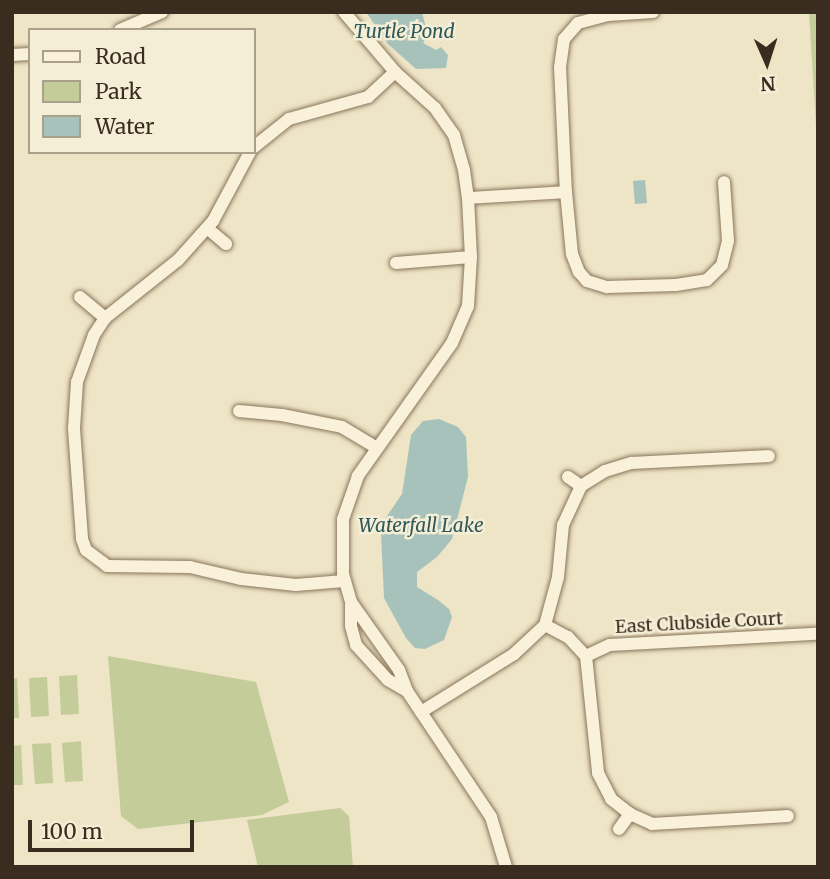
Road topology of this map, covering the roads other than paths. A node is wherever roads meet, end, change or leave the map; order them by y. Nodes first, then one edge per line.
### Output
1 (162, 12) edge
2 (344, 12) edge
3 (653, 12) edge
4 (125, 28) edge
5 (395, 72) junction
6 (256, 140) edge
7 (249, 154) edge
8 (724, 182) dead end
9 (566, 192) junction
10 (468, 198) junction
11 (207, 228) junction
12 (226, 244) dead end
13 (471, 257) junction
14 (396, 263) dead end
15 (80, 297) dead end
16 (104, 318) junction
17 (239, 411) dead end
18 (377, 448) junction
19 (769, 456) dead end
20 (568, 477) dead end
21 (580, 486) junction
22 (344, 581) junction
23 (351, 602) junction
24 (545, 625) junction
25 (816, 634) dead end
26 (586, 656) junction
27 (407, 691) junction
28 (421, 712) junction
29 (630, 814) junction
30 (788, 816) dead end
31 (619, 829) dead end
32 (506, 867) edge

1 - 4 street
2 - 5 street
3 - 9 street
5 - 6 street
5 - 10 street
7 - 11 street
8 - 9 street
9 - 10 street
10 - 13 street
11 - 12 street
11 - 16 street
13 - 14 street
13 - 18 street
15 - 16 street
16 - 22 street
17 - 18 street
18 - 22 street
19 - 21 street
20 - 21 street
21 - 24 street
22 - 23 street
23 - 27 street
23 - 27 street
24 - 26 street
24 - 28 street
25 - 26 street, East Clubside Court
26 - 29 street
27 - 28 street
28 - 32 street
29 - 30 street
29 - 31 street

